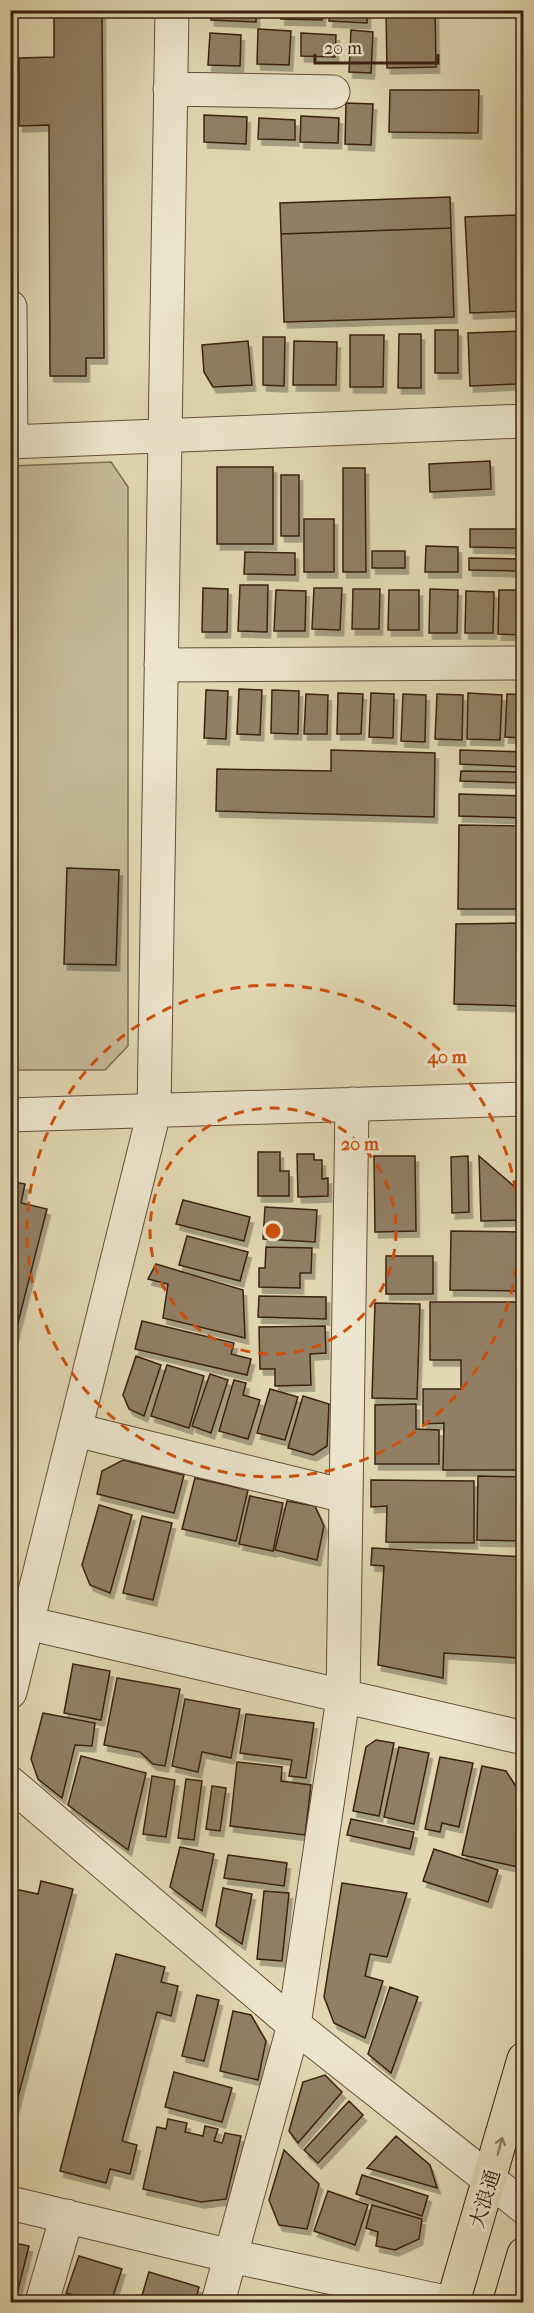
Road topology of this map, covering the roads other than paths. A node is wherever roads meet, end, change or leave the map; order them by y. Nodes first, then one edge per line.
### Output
1 (172, 10) edge
2 (170, 89) junction
3 (333, 92) dead end
4 (10, 307) edge
5 (524, 421) edge
6 (165, 438) junction
7 (11, 442) edge
8 (524, 663) edge
9 (161, 665) junction
10 (524, 1099) edge
11 (352, 1104) junction
12 (154, 1112) junction
13 (10, 1115) edge
14 (76, 1430) junction
15 (345, 1496) junction
16 (19, 1622) edge
17 (10, 1692) edge
18 (343, 1698) junction
19 (524, 1738) edge
20 (10, 1783) edge
21 (294, 2025) junction
22 (524, 2059) edge
23 (491, 2180) junction
24 (10, 2203) edge
25 (524, 2207) edge
26 (67, 2216) junction
27 (524, 2254) edge
28 (231, 2256) junction
29 (42, 2302) edge
30 (218, 2302) edge
31 (445, 2302) edge
32 (453, 2302) edge
33 (510, 2302) edge

1 - 2 street
2 - 3 street
2 - 6 street
4 - 7 street
5 - 6 street
6 - 7 street
6 - 9 street
8 - 9 street
9 - 12 street
10 - 11 street
11 - 12 street
11 - 15 street
12 - 13 street
12 - 14 street
14 - 15 street
14 - 16 street
15 - 18 street
16 - 17 street
16 - 18 street
18 - 19 street
18 - 21 street
20 - 21 street
21 - 23 street
21 - 28 street
23 -> 22 main road, 大浪通
23 - 25 street
23 - 32 main road, 大浪通
24 - 26 street
26 - 28 street
26 - 29 street
27 - 33 main road
28 - 30 street
28 - 31 street

